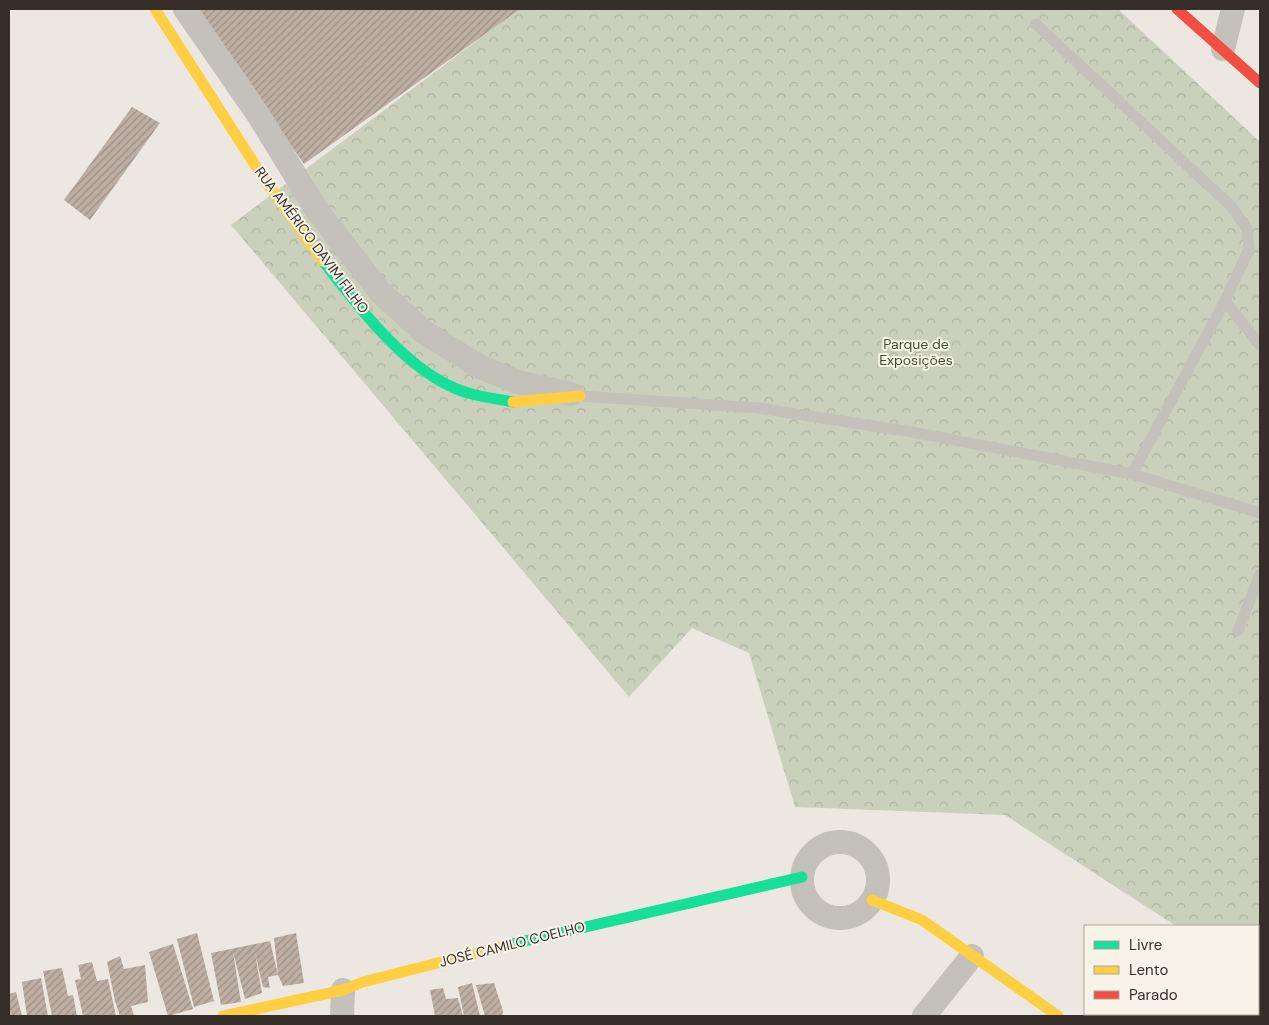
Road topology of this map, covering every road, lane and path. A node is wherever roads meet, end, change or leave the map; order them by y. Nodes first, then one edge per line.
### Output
1 (155, 9) edge
2 (185, 9) edge
3 (1177, 9) edge
4 (1233, 9) edge
5 (1036, 24) dead end
6 (208, 41) junction
7 (1223, 49) junction
8 (188, 57) junction
9 (1260, 83) edge
10 (258, 116) junction
11 (236, 133) junction
12 (1225, 301) junction
13 (1260, 345) edge
14 (580, 396) junction
15 (1132, 474) junction
16 (1260, 513) edge
17 (1260, 574) edge
18 (1238, 631) dead end
19 (802, 877) junction
20 (872, 900) junction
21 (972, 956) junction
22 (343, 990) junction
23 (223, 1016) edge
24 (342, 1016) edge
25 (924, 1016) edge
26 (1058, 1016) edge

1 - 8 street, RUA AMÉRICO DAVIM FILHO
2 - 6 street, RUA AMÉRICO DAVIM FILHO
3 - 7 street
4 - 7 street
5 - 12 lane
6 - 8 street
6 - 10 street, RUA AMÉRICO DAVIM FILHO
7 - 9 street
8 - 11 street, RUA AMÉRICO DAVIM FILHO
10 - 11 street
10 - 14 street, RUA AMÉRICO DAVIM FILHO
11 - 14 street, RUA AMÉRICO DAVIM FILHO
12 - 13 lane
12 - 15 lane
14 - 15 lane
15 - 16 lane
17 - 18 lane
19 - 20 street
19 - 20 street
19 - 22 street, JOSÉ CAMILO COELHO
20 - 21 street
21 - 25 street
21 - 26 street
22 - 23 street, JOSÉ CAMILO COELHO
22 - 24 street

